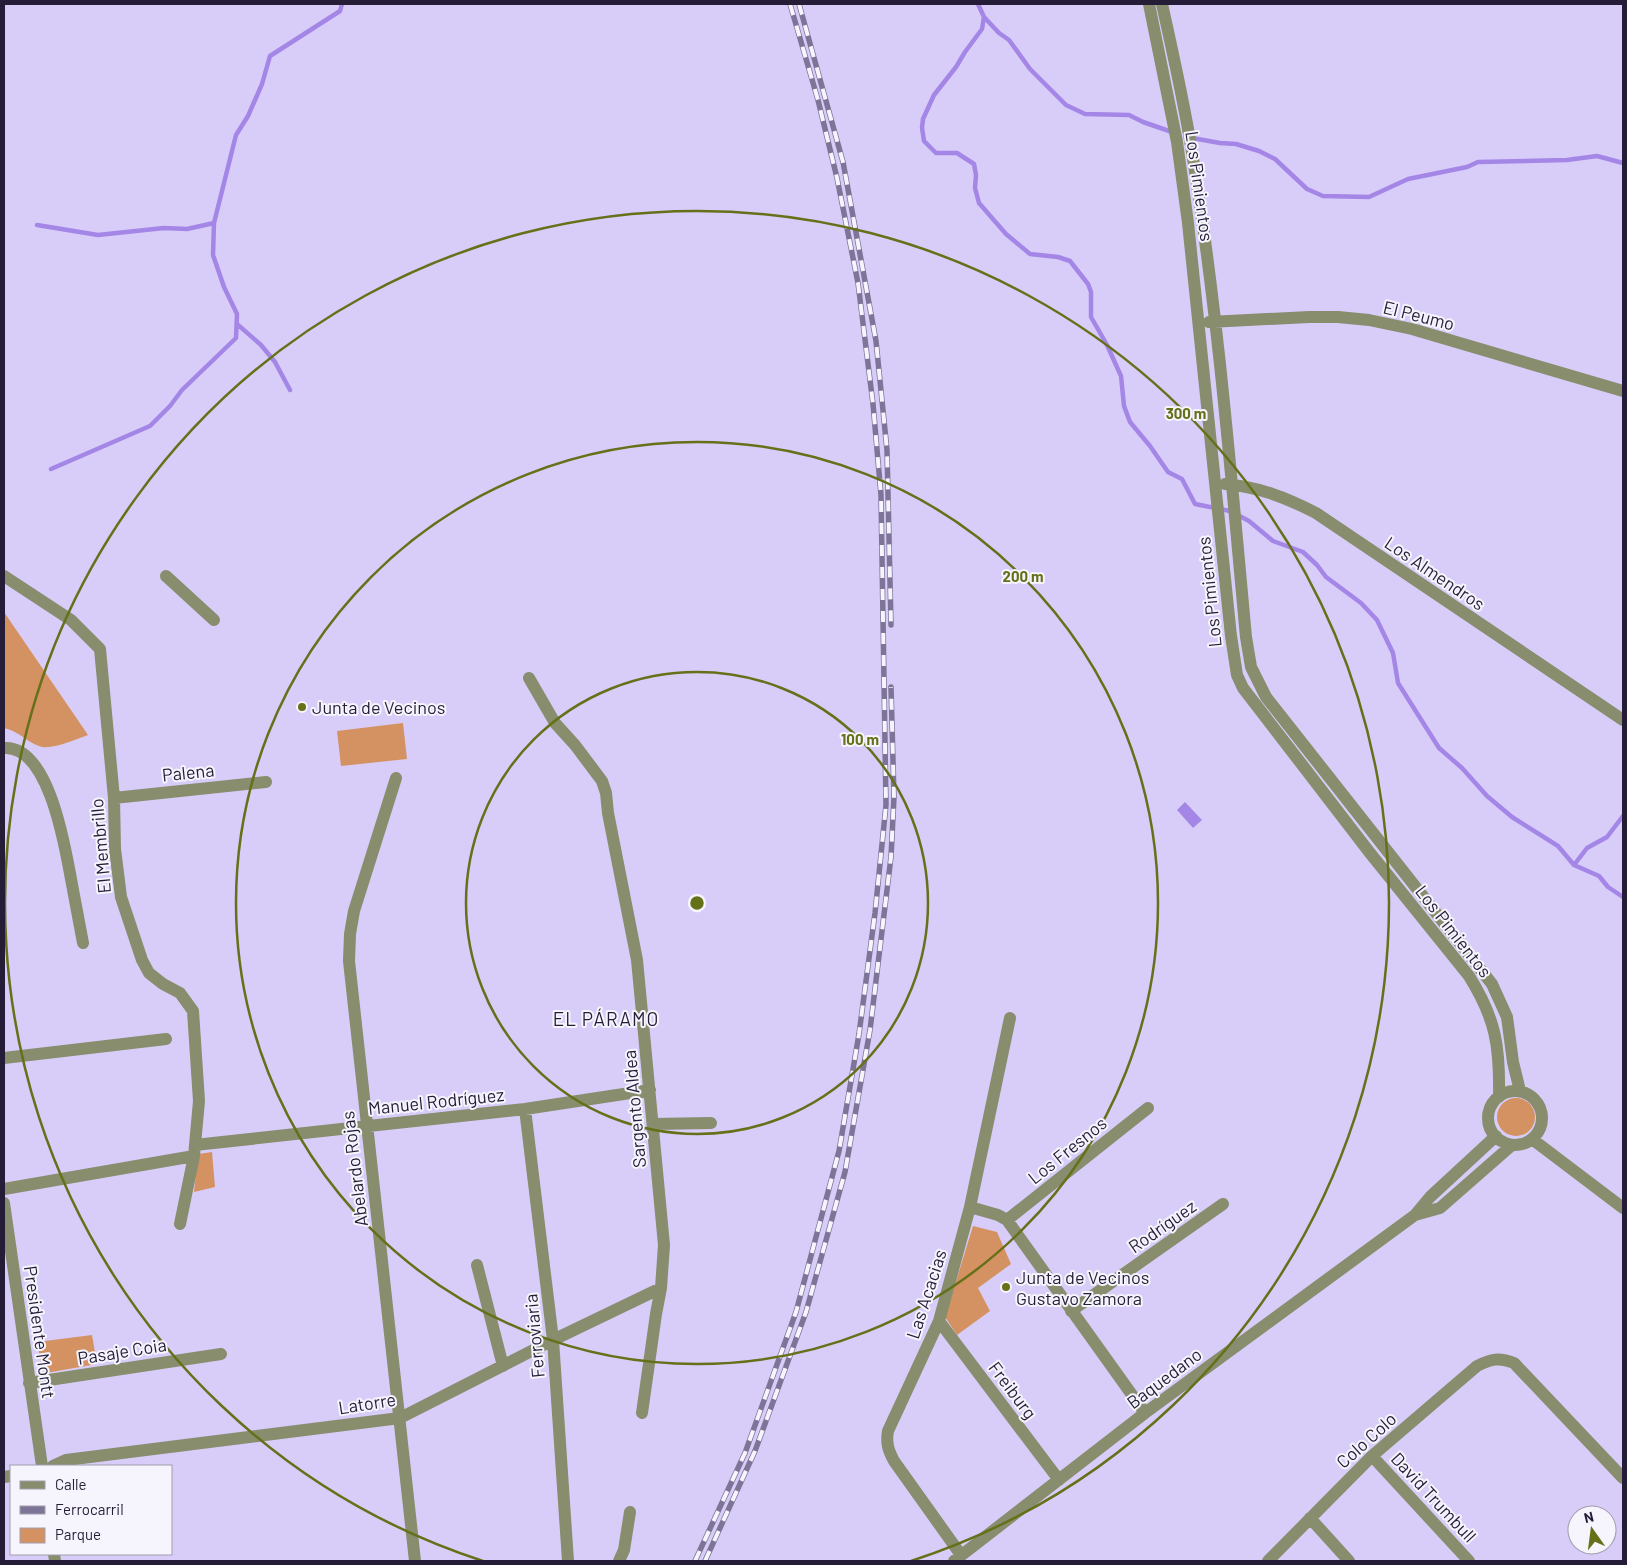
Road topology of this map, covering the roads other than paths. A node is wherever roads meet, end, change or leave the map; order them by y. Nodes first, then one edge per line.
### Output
1 (1149, 4) edge
2 (1162, 4) edge
3 (1216, 322) junction
4 (1199, 323) junction
5 (1623, 391) edge
6 (1216, 483) junction
7 (1232, 484) junction
8 (4, 576) edge
9 (166, 576) dead end
10 (214, 620) dead end
11 (529, 678) dead end
12 (1623, 720) edge
13 (4, 748) edge
14 (396, 778) dead end
15 (266, 782) dead end
16 (114, 798) junction
17 (83, 943) dead end
18 (1010, 1018) dead end
19 (166, 1039) dead end
20 (4, 1058) edge
21 (650, 1090) junction
22 (1520, 1091) junction
23 (1499, 1097) junction
24 (1148, 1108) dead end
25 (525, 1109) junction
26 (711, 1123) dead end
27 (653, 1124) junction
28 (367, 1126) junction
29 (1496, 1136) junction
30 (1532, 1139) junction
31 (1512, 1144) junction
32 (194, 1151) junction
33 (4, 1189) edge
34 (4, 1203) edge
35 (1223, 1204) dead end
36 (970, 1207) junction
37 (1623, 1208) edge
38 (1415, 1215) junction
39 (1007, 1220) junction
40 (180, 1224) dead end
41 (477, 1265) dead end
42 (661, 1288) junction
43 (1071, 1311) junction
44 (939, 1322) junction
45 (553, 1340) junction
46 (221, 1354) dead end
47 (503, 1366) junction
48 (29, 1383) junction
49 (642, 1413) dead end
50 (1145, 1413) junction
51 (400, 1418) junction
52 (1372, 1456) junction
53 (42, 1465) edge
54 (55, 1465) edge
55 (1623, 1478) edge
56 (1059, 1480) junction
57 (630, 1512) dead end
58 (1310, 1518) junction
59 (958, 1558) edge
60 (415, 1561) edge
61 (568, 1561) edge
62 (620, 1561) edge
63 (1268, 1561) edge
64 (1350, 1561) edge
65 (1469, 1561) edge

1 - 4 street, Los Pimientos
2 - 3 street, Los Pimientos
3 - 4 street, El Peumo
3 - 5 street, El Peumo
3 - 7 street, Los Pimientos
4 - 6 street, Los Pimientos
6 - 7 street, Los Almendros
6 - 23 street, Los Pimientos
7 - 12 street, Los Almendros
7 - 22 street, Los Pimientos
8 - 16 street, El Membrillo
9 - 10 street
11 - 21 street, Sargento Aldea
13 - 17 street
14 - 28 street, Abelardo Rojas
15 - 16 street, Palena
16 - 32 street, El Membrillo
18 - 36 street, Las Acacias
19 - 20 street
21 - 25 street, Manuel Rodríguez
21 - 27 street, Sargento Aldea
22 - 23 street
22 - 30 street
23 - 29 street
24 - 39 street, Los Fresnos
25 - 28 street, Manuel Rodríguez
25 - 45 street, Ferroviaria
26 - 27 street
27 - 42 street, Sargento Aldea
28 - 32 street, Manuel Rodríguez
28 - 51 street, Abelardo Rojas
29 - 31 street
29 - 38 street
30 - 31 street
30 - 37 street
31 - 38 street
32 - 33 street, Manuel Rodríguez
32 - 40 street, El Membrillo
34 - 48 street, Presidente Montt
35 - 43 street, Rodríguez
36 - 39 street
36 - 44 street, Las Acacias
38 - 50 street, Baquedano
39 - 43 street
41 - 47 street
42 - 45 street, Latorre
42 - 49 street, Sargento Aldea
43 - 50 street
44 - 56 street, Freiburg
44 - 59 street, Las Acacias
45 - 47 street, Latorre
45 - 61 street, Ferroviaria
46 - 48 street, Pasaje Coia
47 - 51 street, Latorre
48 - 53 street, Presidente Montt
50 - 56 street, Baquedano
51 - 54 street, Latorre
51 - 60 street, Abelardo Rojas
52 - 55 street, Colo Colo
52 - 58 street, Colo Colo
52 - 65 street, David Trumbull
56 - 59 street, Baquedano
57 - 62 street
58 - 63 street, Colo Colo
58 - 64 street

